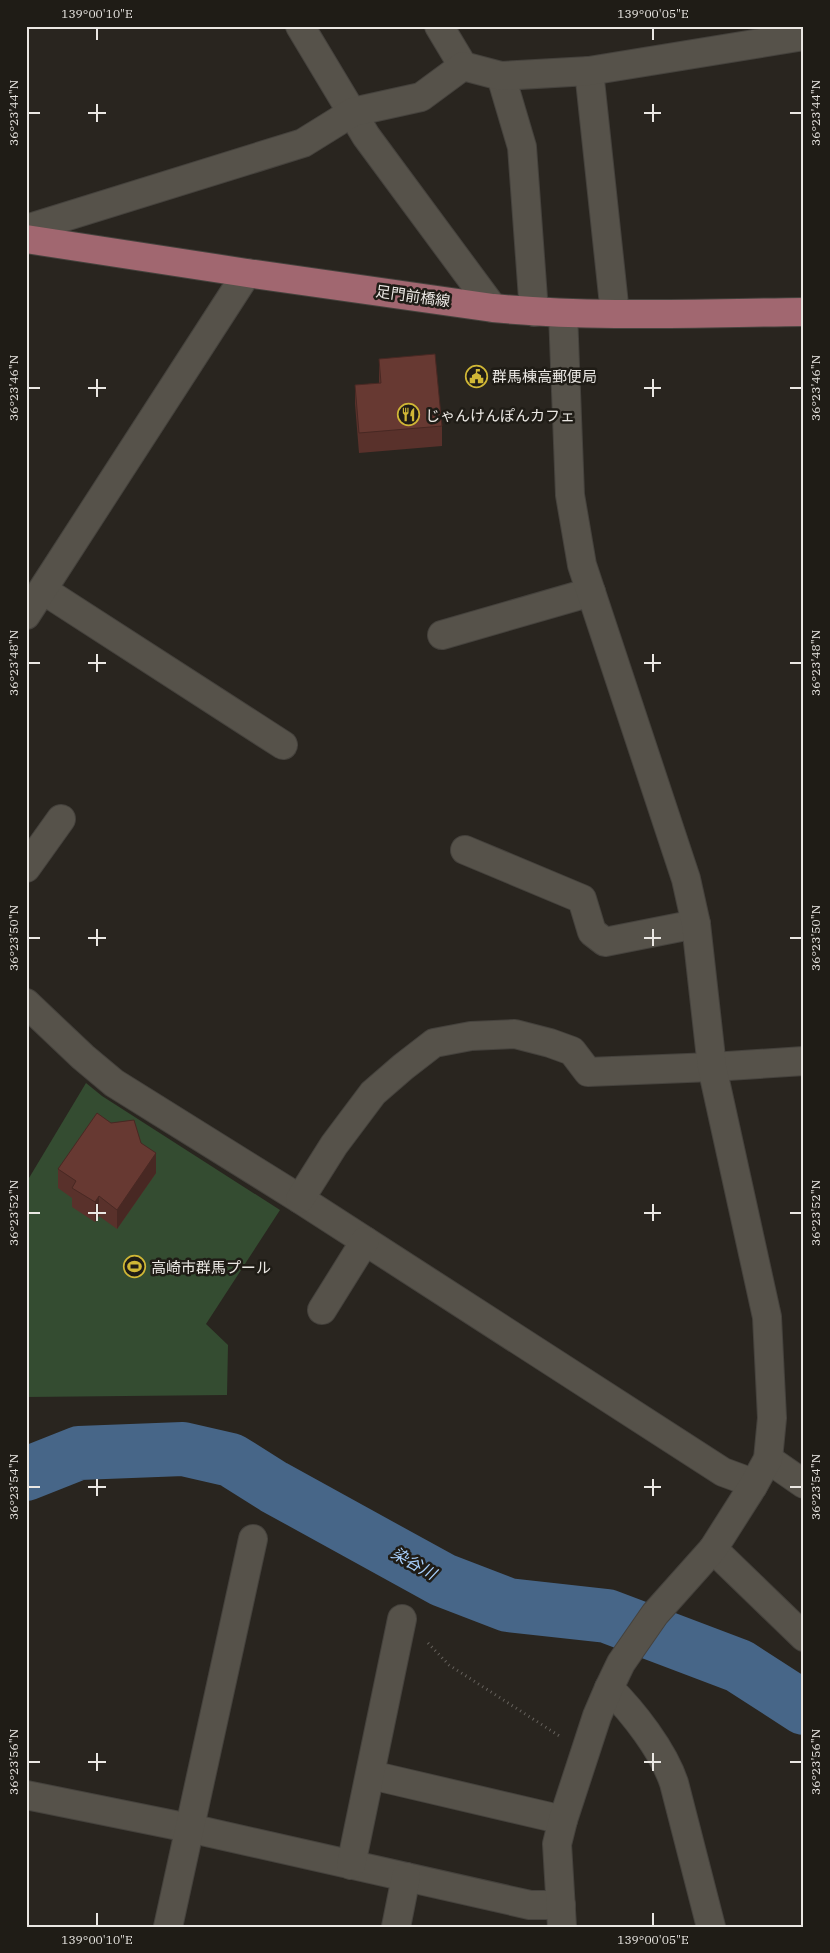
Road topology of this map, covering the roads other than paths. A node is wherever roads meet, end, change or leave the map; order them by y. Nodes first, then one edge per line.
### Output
1 (300, 26) edge
2 (439, 26) edge
3 (804, 36) edge
4 (463, 66) junction
5 (589, 71) junction
6 (501, 76) junction
7 (353, 112) junction
8 (26, 229) edge
9 (26, 239) edge
10 (247, 273) junction
11 (493, 308) junction
12 (534, 312) junction
13 (804, 312) edge
14 (562, 313) junction
15 (615, 314) junction
16 (43, 590) junction
17 (590, 592) junction
18 (26, 615) edge
19 (442, 635) dead end
20 (283, 745) dead end
21 (61, 819) dead end
22 (464, 850) dead end
23 (26, 868) edge
24 (696, 924) junction
25 (26, 1003) edge
26 (804, 1061) edge
27 (712, 1067) junction
28 (300, 1199) junction
29 (365, 1241) junction
30 (322, 1310) dead end
31 (768, 1459) junction
32 (804, 1484) edge
33 (753, 1486) junction
34 (253, 1539) dead end
35 (713, 1548) junction
36 (402, 1619) road end
37 (804, 1637) edge
38 (608, 1688) junction
39 (371, 1775) junction
40 (26, 1795) edge
41 (562, 1820) junction
42 (189, 1828) junction
43 (351, 1865) junction
44 (406, 1877) junction
45 (561, 1916) edge
46 (168, 1927) edge
47 (396, 1927) edge
48 (711, 1927) edge

1 - 7 street
2 - 4 street
3 - 5 street
4 - 6 street
4 - 7 street
5 - 6 street
5 - 15 street
6 - 12 street
7 - 8 street
7 - 11 street
9 - 10 main road, 足門前橋線
10 - 11 main road, 足門前橋線
10 - 16 street
11 - 12 main road, 足門前橋線
12 - 14 main road, 足門前橋線
13 - 15 main road, 足門前橋線
14 - 15 main road, 足門前橋線
14 - 17 street
16 - 18 street
16 - 20 street
17 - 19 street
17 - 24 street
21 - 23 street
22 - 24 street
24 - 27 street
25 - 28 street
26 - 27 street
27 - 28 street
27 - 31 street
28 - 29 street
29 - 30 street
29 - 33 street
31 - 32 street
31 - 33 street
33 - 35 street
34 - 42 street
35 - 37 street
35 - 38 street
36 - 39 street
38 - 41 street
38 - 48 street
39 - 41 street
39 - 43 street
40 - 42 street
41 - 45 street
42 - 43 street
42 - 46 street
43 - 44 street
44 - 45 street
44 - 47 street

